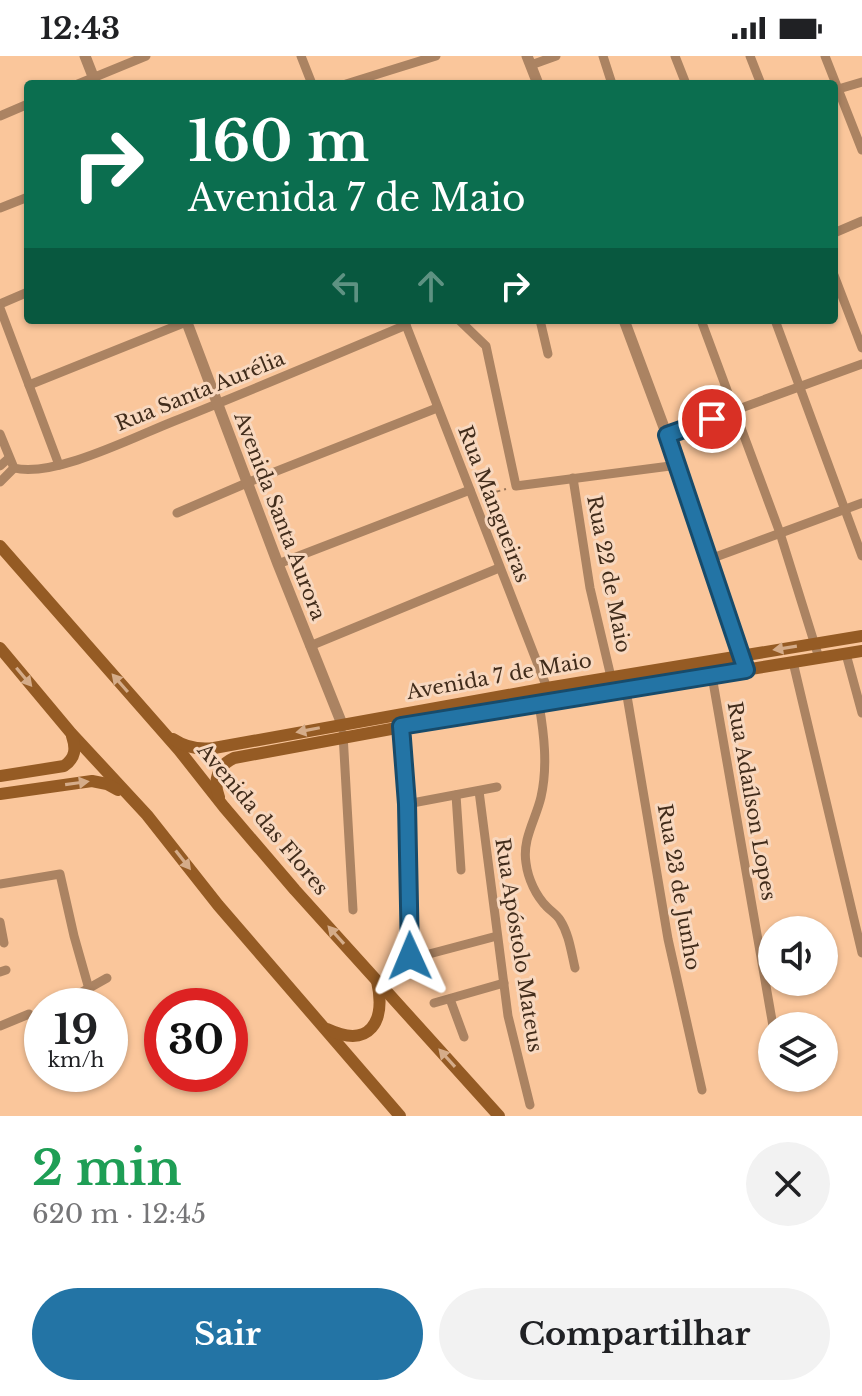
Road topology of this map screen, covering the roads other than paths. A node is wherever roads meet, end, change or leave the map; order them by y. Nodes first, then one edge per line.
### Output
1 (85, 56) edge
2 (146, 56) edge
3 (301, 56) edge
4 (436, 56) edge
5 (556, 56) edge
6 (603, 56) edge
7 (675, 56) edge
8 (750, 56) edge
9 (825, 56) edge
10 (529, 61) edge
11 (94, 80) edge
12 (96, 80) edge
13 (310, 80) edge
14 (359, 80) edge
15 (536, 80) edge
16 (611, 80) edge
17 (684, 80) edge
18 (759, 80) edge
19 (833, 80) edge
20 (862, 82) edge
21 (838, 90) edge
22 (838, 92) edge
23 (24, 106) edge
24 (0, 116) edge
25 (862, 150) edge
26 (24, 199) edge
27 (0, 208) edge
28 (862, 221) edge
29 (838, 231) edge
30 (838, 285) edge
31 (24, 294) edge
32 (0, 306) edge
33 (181, 324) edge
34 (189, 324) edge
35 (400, 324) edge
36 (406, 324) edge
37 (463, 324) edge
38 (541, 324) edge
39 (625, 324) edge
40 (702, 324) edge
41 (776, 324) edge
42 (862, 348) edge
43 (548, 354) dead end
44 (862, 364) edge
45 (29, 385) junction
46 (799, 386) junction
47 (218, 404) junction
48 (437, 408) junction
49 (735, 411) junction
50 (0, 434) edge
51 (667, 435) junction
52 (9, 458) junction
53 (59, 465) junction
54 (678, 465) junction
55 (0, 466) edge
56 (14, 468) junction
57 (573, 478) junction
58 (0, 482) edge
59 (249, 482) junction
60 (471, 494) junction
61 (862, 503) edge
62 (845, 510) junction
63 (177, 513) dead end
64 (780, 533) junction
65 (0, 546) edge
66 (862, 556) edge
67 (710, 559) junction
68 (278, 564) junction
69 (499, 568) junction
70 (862, 636) edge
71 (815, 643) junction
72 (310, 646) junction
73 (0, 648) edge
74 (862, 651) edge
75 (742, 654) junction
76 (846, 654) junction
77 (819, 658) junction
78 (793, 662) junction
79 (746, 670) junction
80 (712, 676) junction
81 (611, 677) junction
82 (547, 688) junction
83 (626, 690) junction
84 (553, 701) junction
85 (539, 704) junction
86 (862, 713) edge
87 (152, 721) junction
88 (401, 726) junction
89 (342, 730) junction
90 (71, 733) junction
91 (0, 765) edge
92 (7, 775) edge
93 (497, 787) dead end
94 (479, 791) junction
95 (0, 794) edge
96 (456, 795) junction
97 (407, 804) junction
98 (224, 807) junction
99 (147, 815) junction
100 (461, 870) dead end
101 (0, 884) edge
102 (353, 910) dead end
103 (0, 922) edge
104 (497, 936) junction
105 (4, 943) dead end
106 (862, 953) edge
107 (575, 968) dead end
108 (107, 978) dead end
109 (377, 981) junction
110 (504, 983) junction
111 (89, 988) edge
112 (91, 988) edge
113 (450, 999) junction
114 (434, 1003) dead end
115 (771, 1012) edge
116 (24, 1016) edge
117 (0, 1026) edge
118 (324, 1028) junction
119 (464, 1037) dead end
120 (702, 1090) dead end
121 (530, 1105) dead end
122 (400, 1116) edge
123 (499, 1116) edge

1 - 11 street
2 - 12 street
3 - 13 street
4 - 14 street
5 - 10 street
6 - 16 street
7 - 17 street
8 - 18 street
9 - 19 street
10 - 15 street
20 - 21 street
22 - 25 street
23 - 24 street
26 - 27 street
28 - 29 street
30 - 42 street
31 - 32 street
32 - 45 street
33 - 45 street
34 - 47 street, Avenida Santa Aurora
35 - 47 street, Rua Santa Aurélia
36 - 48 street, Rua Mangueiras
37 - 57 street
38 - 43 street
39 - 51 street
40 - 49 street
41 - 46 street
44 - 46 street
45 - 53 street
46 - 49 street
46 - 62 street
47 - 53 street, Rua Santa Aurélia
47 - 59 street, Avenida Santa Aurora
48 - 59 street
48 - 60 street, Rua Mangueiras
49 - 51 street
49 - 64 street
50 - 52 street
51 - 54 street
52 - 55 street
52 - 56 street
53 - 56 street, Rua Santa Aurélia
54 - 57 street
54 - 67 street
56 - 58 street
57 - 81 street, Rua 22 de Maio
59 - 63 street
59 - 68 street, Avenida Santa Aurora
60 - 68 street
60 - 69 street, Rua Mangueiras
61 - 62 street
62 - 64 street
62 - 66 street
64 - 67 street
64 - 71 street
87 -> 65 main road, Avenida das Flores
67 - 75 street
68 - 72 street, Avenida Santa Aurora
69 - 72 street
69 - 82 street, Rua Mangueiras
70 - 71 main road, Avenida 7 de Maio
71 -> 75 main road, Avenida 7 de Maio
71 - 77 street
72 - 89 street, Avenida Santa Aurora
73 -> 90 main road
74 - 76 main road, Avenida 7 de Maio
75 - 79 street
75 - 81 main road, Avenida 7 de Maio
76 - 77 main road, Avenida 7 de Maio
76 - 86 street
77 - 78 main road, Avenida 7 de Maio
78 - 79 main road, Avenida 7 de Maio
78 - 106 street
79 - 80 main road, Avenida 7 de Maio
80 - 83 main road, Avenida 7 de Maio
80 - 115 street, Rua Adaílson Lopes
81 - 82 main road, Avenida 7 de Maio
82 - 84 street, Rua Mangueiras
82 - 89 main road, Avenida 7 de Maio
83 - 84 main road, Avenida 7 de Maio
83 - 120 street, Rua 23 de Junho
84 - 85 main road, Avenida 7 de Maio
85 - 88 main road, Avenida 7 de Maio
85 - 107 street
89 -> 87 main road, Avenida 7 de Maio
87 - 98 main road, Avenida das Flores
88 - 89 main road, Avenida 7 de Maio
88 - 97 street
89 - 98 main road, Avenida 7 de Maio
89 - 102 street
90 - 92 main road
90 - 99 main road
91 - 92 street
93 - 94 street
94 - 96 street
94 - 104 street, Rua Apóstolo Mateus
95 -> 99 main road
96 - 97 street
96 - 100 street
97 - 104 street
109 -> 98 main road, Avenida das Flores
99 -> 118 main road
101 - 111 street
103 - 105 street
104 - 110 street, Rua Apóstolo Mateus
108 - 112 street
109 - 118 main road
123 -> 109 main road, Avenida das Flores
110 - 113 street
110 - 121 street, Rua Apóstolo Mateus
113 - 114 street
113 - 119 street
116 - 117 street
118 - 122 main road

